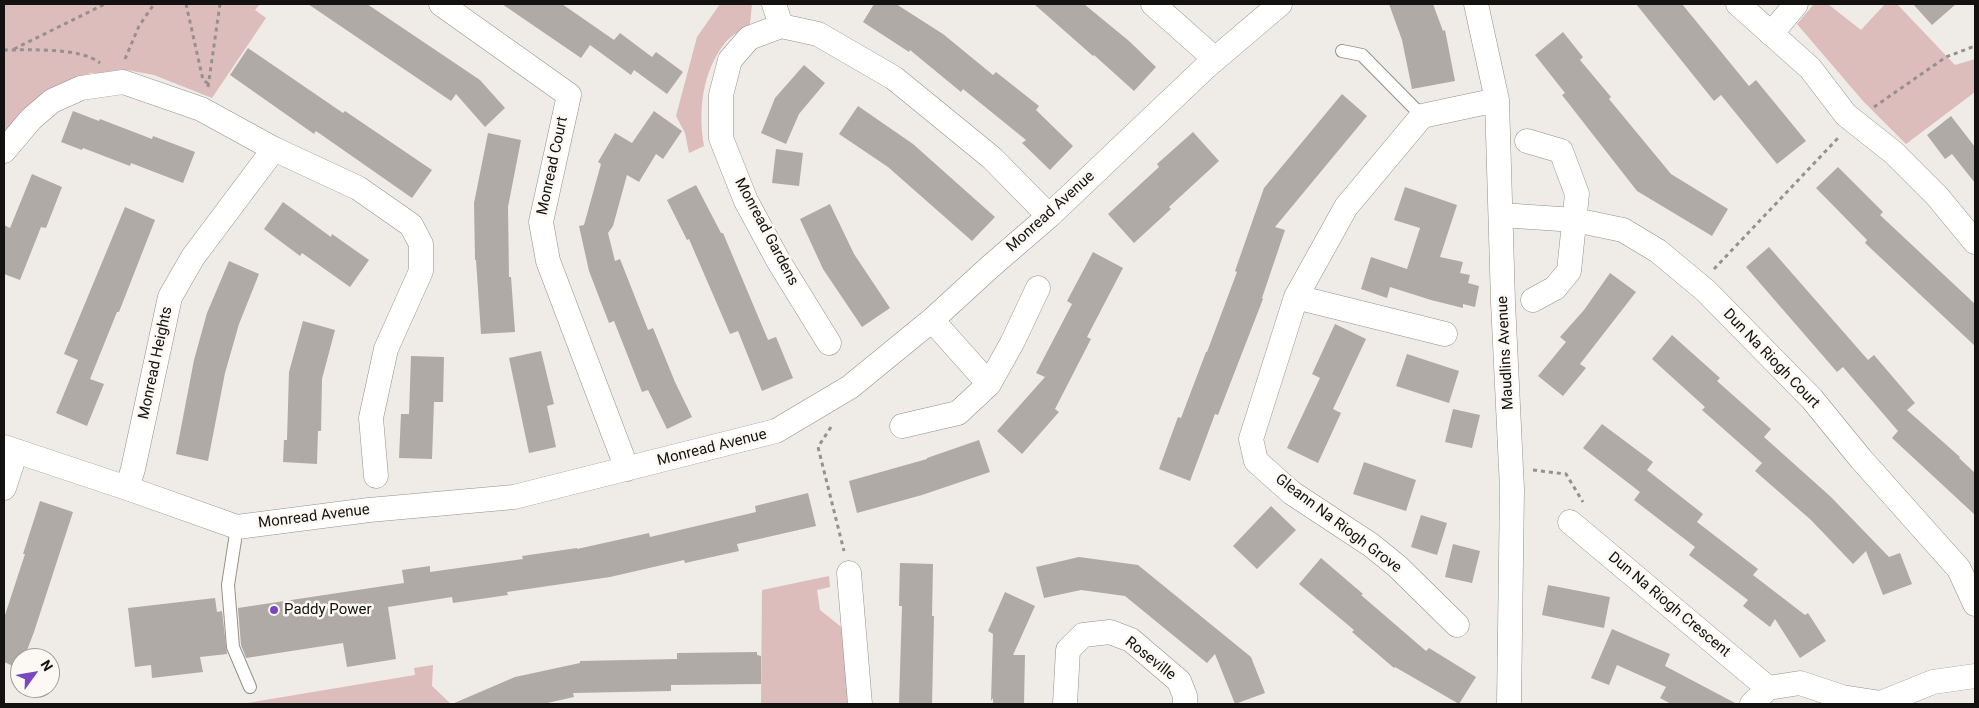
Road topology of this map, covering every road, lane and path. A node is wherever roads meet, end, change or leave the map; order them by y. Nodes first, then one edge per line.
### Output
1 (105, 4) edge
2 (154, 4) edge
3 (186, 4) edge
4 (220, 4) edge
5 (441, 4) edge
6 (1153, 4) edge
7 (1280, 4) edge
8 (1476, 4) edge
9 (1738, 4) edge
10 (1796, 4) edge
11 (777, 15) edge
12 (1771, 34) junction
13 (1975, 46) edge
14 (4, 50) edge
15 (11, 50) junction
16 (1342, 51) dead end
17 (1215, 59) junction
18 (123, 82) junction
19 (209, 84) junction
20 (1497, 100) junction
21 (201, 109) junction
22 (1422, 116) junction
23 (1854, 122) junction
24 (1526, 141) dead end
25 (274, 149) junction
26 (4, 151) edge
27 (1049, 216) junction
28 (1501, 216) junction
29 (1575, 220) junction
30 (1975, 242) edge
31 (1699, 286) junction
32 (1038, 288) dead end
33 (1296, 297) junction
34 (1534, 300) dead end
35 (932, 320) junction
36 (1445, 334) dead end
37 (828, 343) dead end
38 (989, 384) junction
39 (835, 420) dead end
40 (902, 426) dead end
41 (10, 449) edge
42 (627, 469) junction
43 (1532, 470) dead end
44 (376, 476) dead end
45 (4, 488) edge
46 (127, 488) junction
47 (1584, 504) dead end
48 (1570, 522) dead end
49 (237, 527) junction
50 (849, 573) joint
51 (1975, 604) edge
52 (1457, 625) dead end
53 (1975, 676) edge
54 (250, 687) dead end
55 (1760, 696) edge
56 (860, 704) edge
57 (1065, 704) edge
58 (1185, 704) edge
59 (1509, 704) edge

1 - 15 path
2 - 18 path
3 - 19 path
4 - 19 path
5 - 42 street, Monread Court
6 - 17 street
7 - 17 street, Monread Avenue
8 - 20 street, Maudlins Avenue
9 - 12 street
10 - 12 street
11 - 27 street, Monread Gardens
11 - 37 street, Monread Gardens
12 - 23 street
13 - 23 path
14 - 15 path
15 - 18 path
16 - 22 lane
17 - 27 street, Monread Avenue
18 - 21 street
18 - 26 street
19 - 21 path
20 - 22 street
20 - 28 street, Maudlins Avenue
21 - 25 street
22 - 33 street, Gleann Na Riogh Grove
23 - 30 street
23 - 31 path
24 - 29 street
25 - 44 street
25 - 46 street, Monread Heights
27 - 35 street, Monread Avenue
28 - 29 street, Dun Na Riogh Court
28 - 59 street, Maudlins Avenue
29 - 31 street, Dun Na Riogh Court
29 - 34 street
31 - 51 street, Dun Na Riogh Court
32 - 38 street
33 - 36 street
33 - 52 street, Gleann Na Riogh Grove
35 - 38 street
35 - 42 street, Monread Avenue
38 - 40 street
39 - 50 path
41 - 45 street
41 - 46 street, Monread Avenue
42 - 49 street, Monread Avenue
43 - 47 path
46 - 49 street, Monread Avenue
48 - 55 street, Dun Na Riogh Crescent
49 - 54 lane
50 - 56 street
53 - 55 street
57 - 58 street, Roseville

